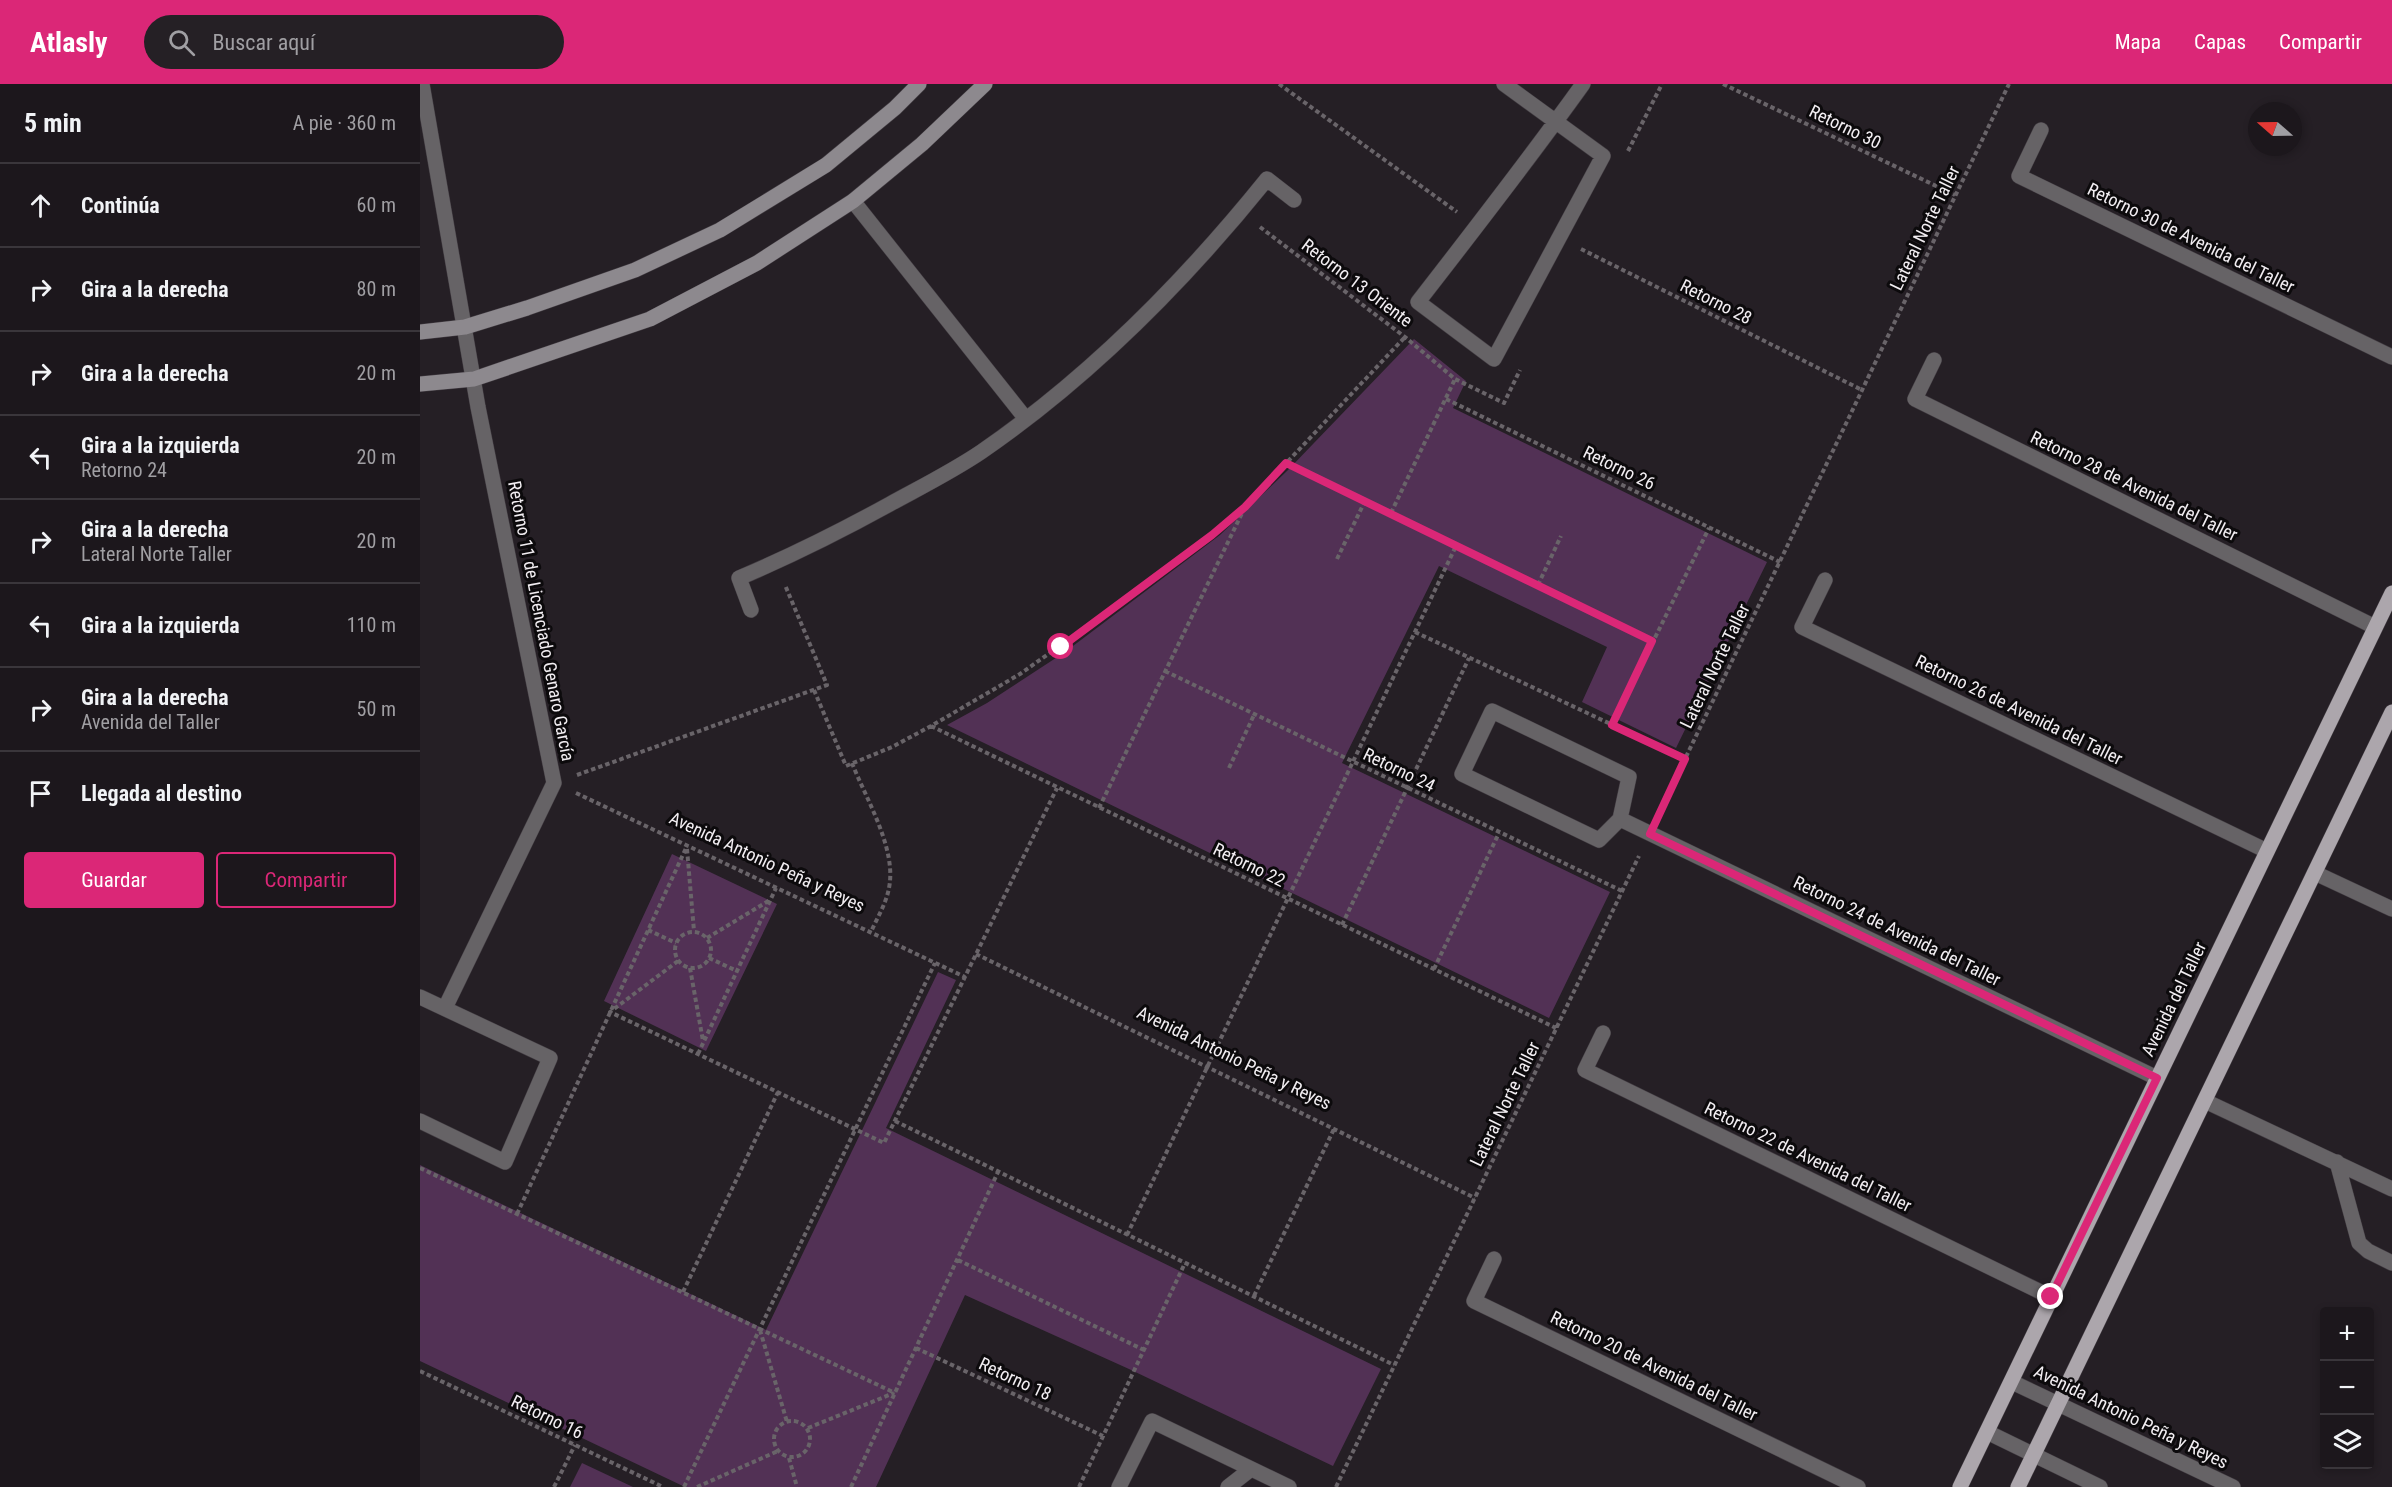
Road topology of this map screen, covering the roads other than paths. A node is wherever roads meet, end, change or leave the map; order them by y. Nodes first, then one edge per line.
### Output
1 (422, 84) edge
2 (919, 84) edge
3 (985, 84) edge
4 (1504, 84) edge
5 (1583, 84) edge
6 (1556, 122) junction
7 (2041, 130) dead end
8 (1294, 200) dead end
9 (853, 201) junction
10 (465, 327) junction
11 (420, 332) edge
12 (2392, 357) edge
13 (1934, 360) dead end
14 (474, 378) junction
15 (420, 384) edge
16 (1026, 419) junction
17 (1825, 580) dead end
18 (2392, 593) edge
19 (751, 610) dead end
20 (2375, 627) junction
21 (2392, 712) edge
22 (1620, 819) junction
23 (2267, 851) junction
24 (2315, 873) junction
25 (2392, 909) edge
26 (420, 997) edge
27 (445, 1008) junction
28 (1603, 1033) dead end
29 (2157, 1078) junction
30 (2205, 1101) junction
31 (420, 1121) edge
32 (2337, 1162) junction
33 (2392, 1189) edge
34 (1494, 1259) dead end
35 (2392, 1263) edge
36 (2051, 1297) junction
37 (2012, 1382) junction
38 (2059, 1403) junction
39 (1987, 1432) junction
40 (2033, 1455) junction
41 (1251, 1469) junction
42 (1119, 1487) edge
43 (1228, 1487) edge
44 (1289, 1487) edge
45 (1858, 1487) edge
46 (1960, 1487) edge
47 (2018, 1487) edge
48 (2100, 1487) edge
49 (2233, 1487) edge

1 - 10 street, Retorno 11 de Licenciado Genaro García
2 - 10 street
3 - 9 street
4 - 6 street
5 - 6 street
6 - 6 street
7 - 12 street, Retorno 30 de Avenida del Taller
8 - 16 street
9 - 14 street
9 - 16 street
10 - 11 street
10 - 14 street, Retorno 11 de Licenciado Genaro García
13 - 20 street, Retorno 28 de Avenida del Taller
14 - 15 street
14 - 27 street, Retorno 11 de Licenciado Genaro García
16 - 19 street
17 - 23 street, Retorno 26 de Avenida del Taller
18 - 20 main road, Avenida del Taller
20 - 23 main road, Avenida del Taller
21 - 24 main road
22 - 22 street
22 - 29 street, Retorno 24 de Avenida del Taller
23 - 29 main road, Avenida del Taller
24 - 25 street
24 - 30 main road
26 - 27 street
27 - 31 street
28 - 36 street, Retorno 22 de Avenida del Taller
29 - 36 main road, Avenida del Taller
30 - 32 street
30 - 38 main road
32 - 33 street
32 - 35 street
34 - 45 street, Retorno 20 de Avenida del Taller
36 - 37 main road, Avenida del Taller
37 - 38 street, Avenida Antonio Peña y Reyes
37 - 39 main road, Avenida del Taller
38 - 40 main road
38 - 49 street, Avenida Antonio Peña y Reyes
39 - 40 street
39 - 46 main road, Avenida del Taller
40 - 47 main road
40 - 48 street
41 - 42 street
41 - 43 street
41 - 44 street

